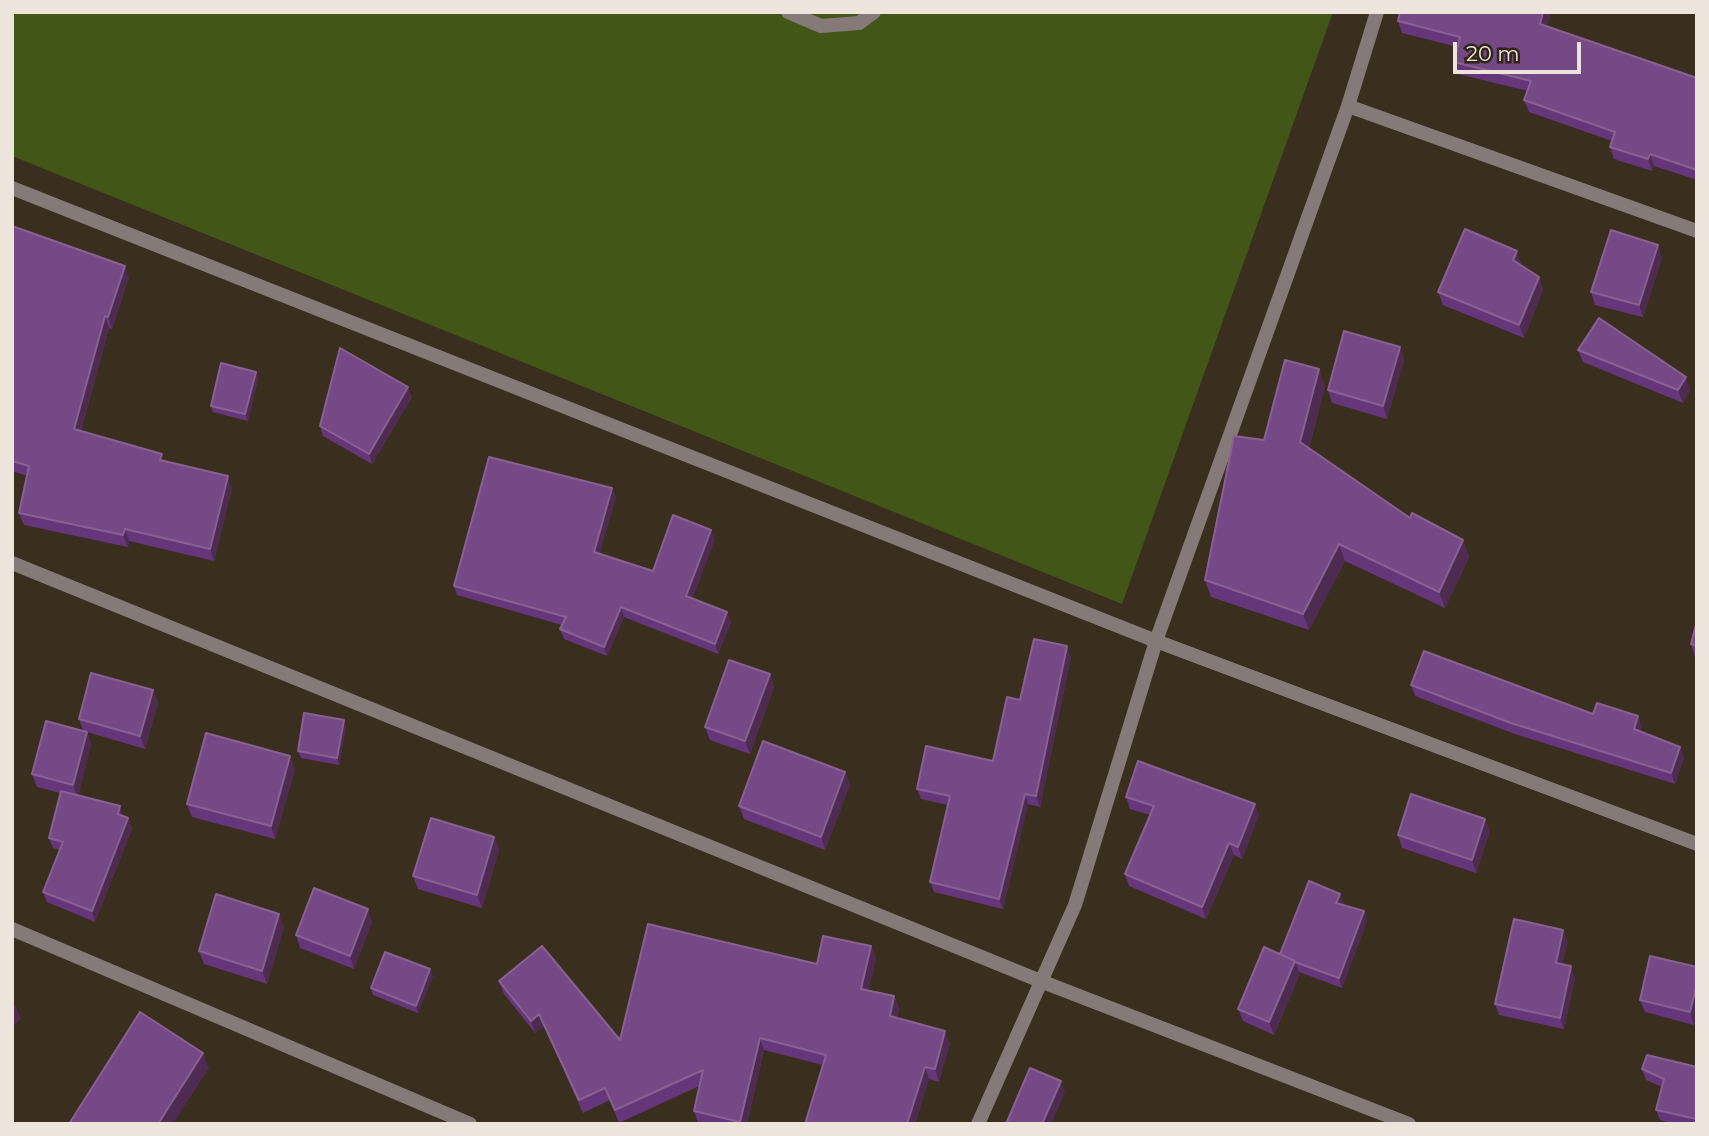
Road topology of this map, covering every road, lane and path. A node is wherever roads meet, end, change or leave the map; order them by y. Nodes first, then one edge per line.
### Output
1 (788, 12) edge
2 (874, 12) edge
3 (1377, 12) edge
4 (1348, 106) junction
5 (12, 188) edge
6 (1697, 232) edge
7 (12, 563) edge
8 (1156, 641) junction
9 (1697, 844) edge
10 (12, 929) edge
11 (1043, 982) junction
12 (470, 1124) edge
13 (978, 1124) edge
14 (1409, 1124) edge

1 - 2 street
3 - 4 street
4 - 6 street
4 - 8 street
5 - 8 street
7 - 11 street
8 - 9 street
8 - 11 street
10 - 12 street
11 - 13 street
11 - 14 street

